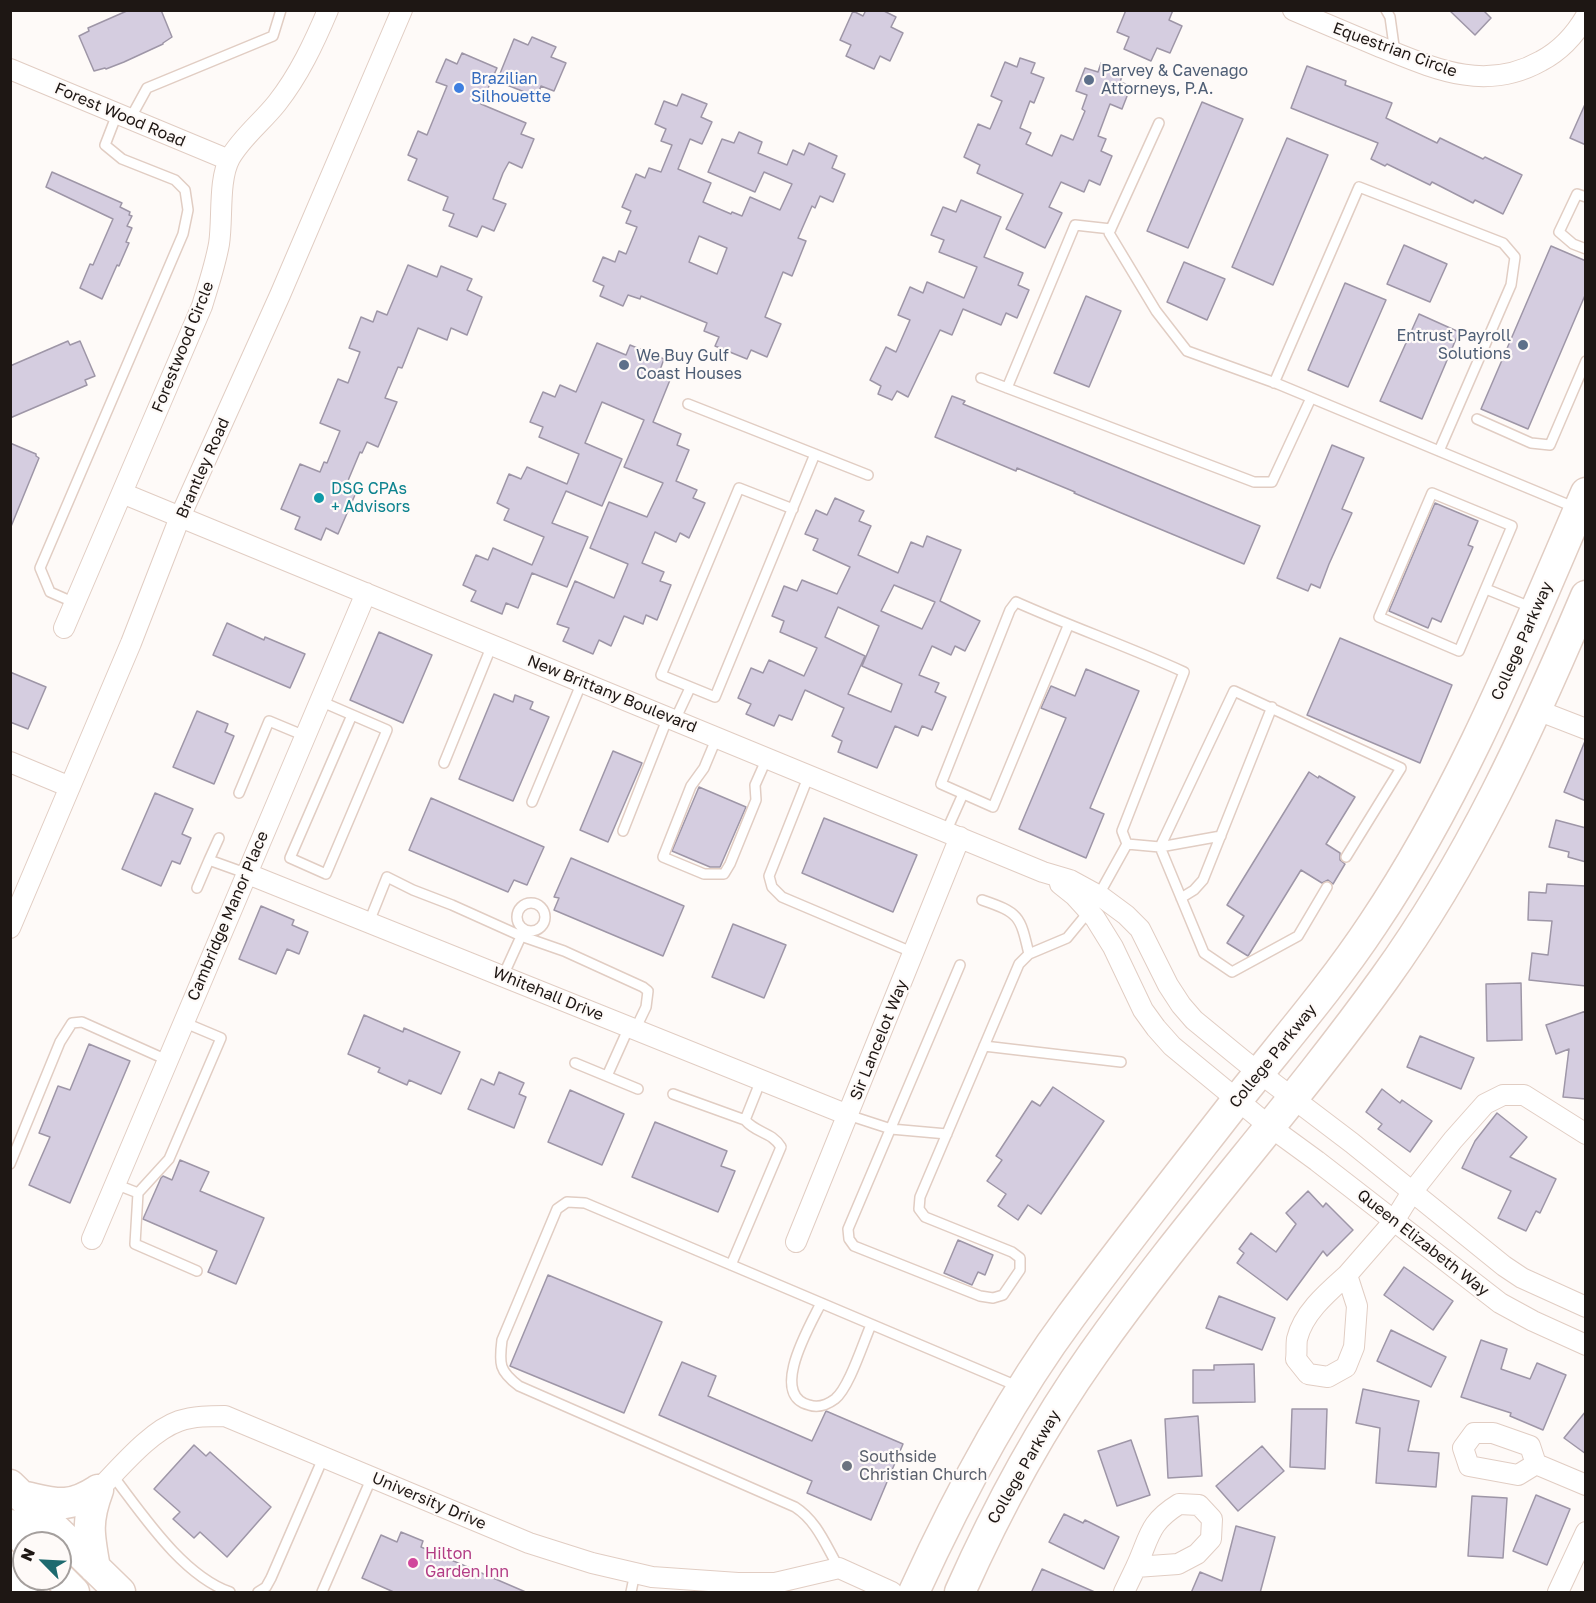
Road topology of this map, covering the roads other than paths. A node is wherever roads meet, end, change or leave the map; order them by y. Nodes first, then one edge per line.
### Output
1 (281, 10) edge
2 (328, 10) edge
3 (402, 10) edge
4 (1293, 10) edge
5 (1386, 10) edge
6 (1586, 16) edge
7 (1395, 53) junction
8 (10, 69) edge
9 (124, 117) junction
10 (1159, 123) dead end
11 (229, 160) junction
12 (1586, 197) edge
13 (1111, 229) junction
14 (1586, 249) edge
15 (1586, 361) edge
16 (981, 378) dead end
17 (1274, 383) junction
18 (1007, 388) junction
19 (1311, 398) junction
20 (688, 404) dead end
21 (1477, 419) dead end
22 (1439, 451) junction
23 (815, 454) junction
24 (868, 476) dead end
25 (122, 493) junction
26 (1583, 505) edge
27 (793, 509) junction
28 (180, 517) junction
29 (1554, 568) junction
30 (1586, 582) edge
31 (1486, 589) junction
32 (366, 593) junction
33 (1586, 596) edge
34 (75, 603) junction
35 (1536, 610) junction
36 (1068, 626) junction
37 (64, 628) dead end
38 (492, 645) junction
39 (582, 682) junction
40 (690, 688) junction
41 (320, 700) junction
42 (1272, 707) junction
43 (1537, 710) junction
44 (352, 714) junction
45 (671, 718) junction
46 (1586, 729) edge
47 (305, 736) junction
48 (717, 737) junction
49 (767, 758) junction
50 (10, 762) edge
51 (444, 763) dead end
52 (809, 775) junction
53 (70, 787) junction
54 (239, 793) dead end
55 (963, 794) junction
56 (532, 802) dead end
57 (622, 831) dead end
58 (953, 834) junction
59 (1221, 836) junction
60 (219, 838) dead end
61 (1127, 844) junction
62 (1160, 847) junction
63 (1346, 857) dead end
64 (209, 860) junction
65 (248, 873) junction
66 (1328, 887) dead end
67 (196, 888) dead end
68 (1181, 898) junction
69 (982, 900) dead end
70 (1094, 903) junction
71 (369, 922) junction
72 (10, 928) edge
73 (523, 932) junction
74 (914, 953) junction
75 (1029, 954) junction
76 (960, 965) dead end
77 (503, 976) junction
78 (183, 1022) junction
79 (632, 1028) junction
80 (984, 1046) junction
81 (167, 1060) junction
82 (1121, 1062) dead end
83 (575, 1063) dead end
84 (1259, 1073) junction
85 (608, 1076) junction
86 (761, 1080) junction
87 (638, 1089) dead end
88 (673, 1094) dead end
89 (1292, 1097) junction
90 (1238, 1099) junction
91 (848, 1115) junction
92 (746, 1120) junction
93 (1269, 1126) junction
94 (891, 1129) junction
95 (947, 1134) junction
96 (1586, 1134) edge
97 (10, 1164) edge
98 (115, 1184) junction
99 (1412, 1192) junction
100 (138, 1193) junction
101 (1394, 1221) junction
102 (92, 1239) dead end
103 (796, 1242) dead end
104 (731, 1265) junction
105 (197, 1271) dead end
106 (1347, 1275) junction
107 (821, 1303) junction
108 (1586, 1307) edge
109 (871, 1324) junction
110 (1586, 1345) edge
111 (1022, 1388) junction
112 (324, 1456) junction
113 (1536, 1464) dead end
114 (372, 1477) junction
115 (105, 1483) junction
116 (1586, 1485) edge
117 (16, 1491) edge
118 (1583, 1545) edge
119 (1136, 1567) dead end
120 (95, 1568) junction
121 (839, 1568) junction
122 (634, 1573) junction
123 (10, 1574) edge
124 (777, 1588) edge
125 (28, 1593) edge
126 (120, 1593) edge
127 (230, 1593) edge
128 (258, 1593) edge
129 (322, 1593) edge
130 (631, 1593) edge
131 (892, 1593) edge
132 (914, 1593) edge
133 (960, 1593) edge
134 (1124, 1593) edge
135 (1558, 1593) edge

1 - 9 lane
2 - 11 street, Forestwood Circle
3 - 28 street, Brantley Road
4 - 7 street, Equestrian Circle
5 - 7 lane
6 - 7 street, Equestrian Circle
8 - 9 street, Forest Wood Road
9 - 11 street, Forest Wood Road
9 - 34 lane
10 - 13 lane
11 - 25 street, Forestwood Circle
12 - 14 lane
13 - 17 lane
13 - 18 lane
15 - 21 lane
16 - 18 lane
17 - 19 lane
17 - 22 lane
18 - 19 lane
19 - 22 lane
20 - 23 lane
22 - 26 lane
23 - 24 lane
23 - 27 lane
25 - 28 street
25 - 34 street, Forestwood Circle
26 - 29 main road, College Parkway
27 - 40 lane
27 - 40 lane
28 - 32 street, New Brittany Boulevard
28 - 53 street, Brantley Road
29 - 30 main road
29 - 35 main road, College Parkway
31 - 31 lane
31 - 35 lane
32 - 38 street, New Brittany Boulevard
32 - 41 street, Cambridge Manor Place
33 - 43 main road, College Parkway
34 - 37 street, Forestwood Circle
35 - 84 main road, College Parkway
36 - 55 lane
36 - 55 lane
36 - 61 lane
38 - 39 street, New Brittany Boulevard
38 - 51 lane
39 - 45 street, New Brittany Boulevard
39 - 56 lane
40 - 45 lane
41 - 44 lane
41 - 47 street, Cambridge Manor Place
42 - 59 lane
42 - 62 lane
42 - 63 lane
43 - 46 street
43 - 89 main road, College Parkway
44 - 44 lane
45 - 48 street, New Brittany Boulevard
45 - 57 lane
47 - 54 lane
47 - 65 street, Cambridge Manor Place
48 - 49 street, New Brittany Boulevard
48 - 49 lane
49 - 52 street, New Brittany Boulevard
50 - 53 street
52 - 58 street, New Brittany Boulevard
52 - 74 lane
53 - 72 street, Brantley Road
55 - 58 lane
58 - 70 street, New Brittany Boulevard
58 - 74 street, Sir Lancelot Way
59 - 62 lane
59 - 68 lane
60 - 64 lane
61 - 62 lane
61 - 70 lane
62 - 68 lane
64 - 65 lane
64 - 67 lane
65 - 71 street, Whitehall Drive
65 - 78 street, Cambridge Manor Place
66 - 68 lane
69 - 75 lane
70 - 75 lane
70 - 84 street, New Brittany Boulevard
70 - 90 street, New Brittany Boulevard
71 - 73 lane
71 - 77 street, Whitehall Drive
73 - 77 lane
73 - 79 lane
74 - 91 street, Sir Lancelot Way
75 - 80 lane
76 - 94 lane
77 - 79 street, Whitehall Drive
78 - 81 street, Cambridge Manor Place
78 - 100 lane
79 - 85 lane
79 - 86 street, Whitehall Drive
80 - 82 lane
80 - 95 lane
81 - 97 lane
81 - 98 street, Cambridge Manor Place
83 - 85 lane
84 - 89 street, New Brittany Boulevard
84 - 90 main road, College Parkway
85 - 87 lane
86 - 91 street, Whitehall Drive
86 - 92 lane
88 - 92 lane
89 - 93 main road, College Parkway
89 - 99 street, Queen Elizabeth Way
90 - 93 street, New Brittany Boulevard
90 - 111 main road, College Parkway
91 - 94 lane
91 - 103 street, Sir Lancelot Way
92 - 104 lane
93 - 101 street, Queen Elizabeth Way
93 - 133 main road, College Parkway
94 - 95 lane
94 - 95 lane
96 - 99 street
98 - 100 lane
98 - 102 street, Cambridge Manor Place
99 - 101 street
99 - 108 street, Queen Elizabeth Way
100 - 105 lane
101 - 106 street
101 - 110 street, Queen Elizabeth Way
104 - 107 lane
104 - 121 lane
106 - 106 street
107 - 109 lane
107 - 109 lane
109 - 111 lane
111 - 132 main road, College Parkway
112 - 114 street, University Drive
112 - 115 street, University Drive
112 - 128 lane
113 - 116 street
114 - 122 street, University Drive
114 - 129 lane
115 - 117 main road
115 - 120 main road
115 - 127 lane
117 - 120 main road
118 - 135 street
119 - 134 street
120 - 126 main road
121 - 124 street, University Drive
121 - 131 street
122 - 124 street, University Drive
122 - 130 lane
123 - 125 main road

